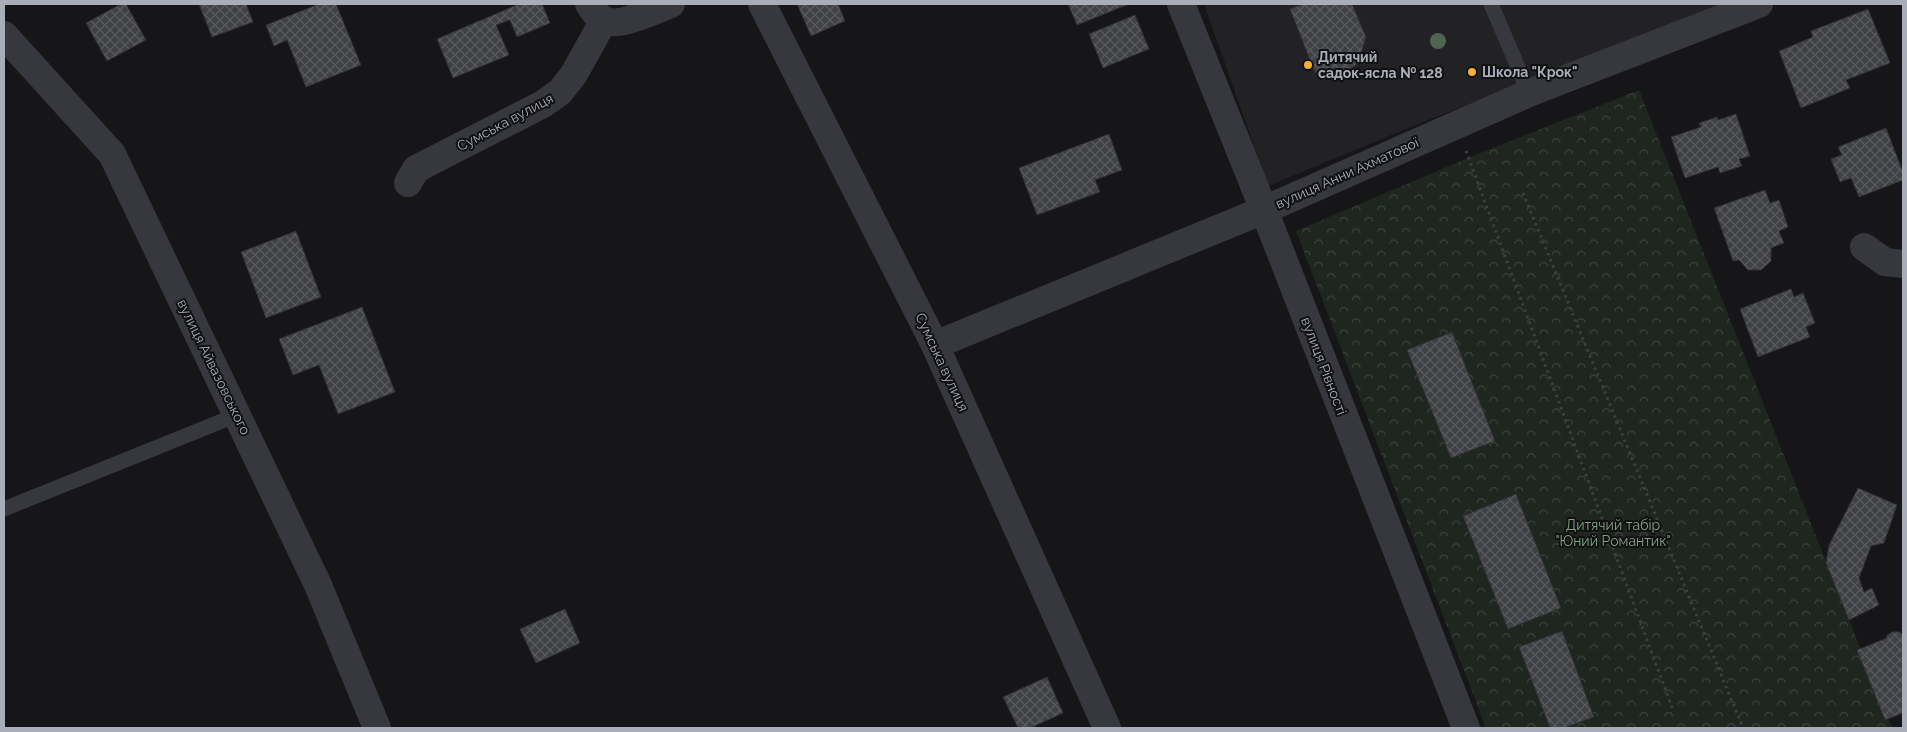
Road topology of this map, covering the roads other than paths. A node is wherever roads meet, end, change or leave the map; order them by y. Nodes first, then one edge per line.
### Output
1 (671, 4) edge
2 (762, 4) edge
3 (1181, 4) edge
4 (1491, 4) edge
5 (1759, 4) edge
6 (597, 12) edge
7 (4, 35) edge
8 (1529, 94) junction
9 (408, 183) dead end
10 (1264, 210) junction
11 (1864, 247) dead end
12 (1902, 270) edge
13 (935, 345) junction
14 (237, 415) junction
15 (4, 509) edge
16 (377, 728) edge
17 (1107, 728) edge
18 (1466, 728) edge

1 - 6 street, Сумська вулиця
2 - 13 street, Сумська вулиця
3 - 10 street, вулиця Рівності
4 - 8 lane
5 - 8 street, вулиця Анни Ахматової
6 - 9 street, Сумська вулиця
7 - 14 street, вулиця Айвазовського
8 - 10 street, вулиця Анни Ахматової
10 - 13 street, вулиця Анни Ахматової
10 - 18 street, вулиця Рівності
11 - 12 street
13 - 17 street, Сумська вулиця
14 - 15 lane
14 - 16 street, вулиця Айвазовського

